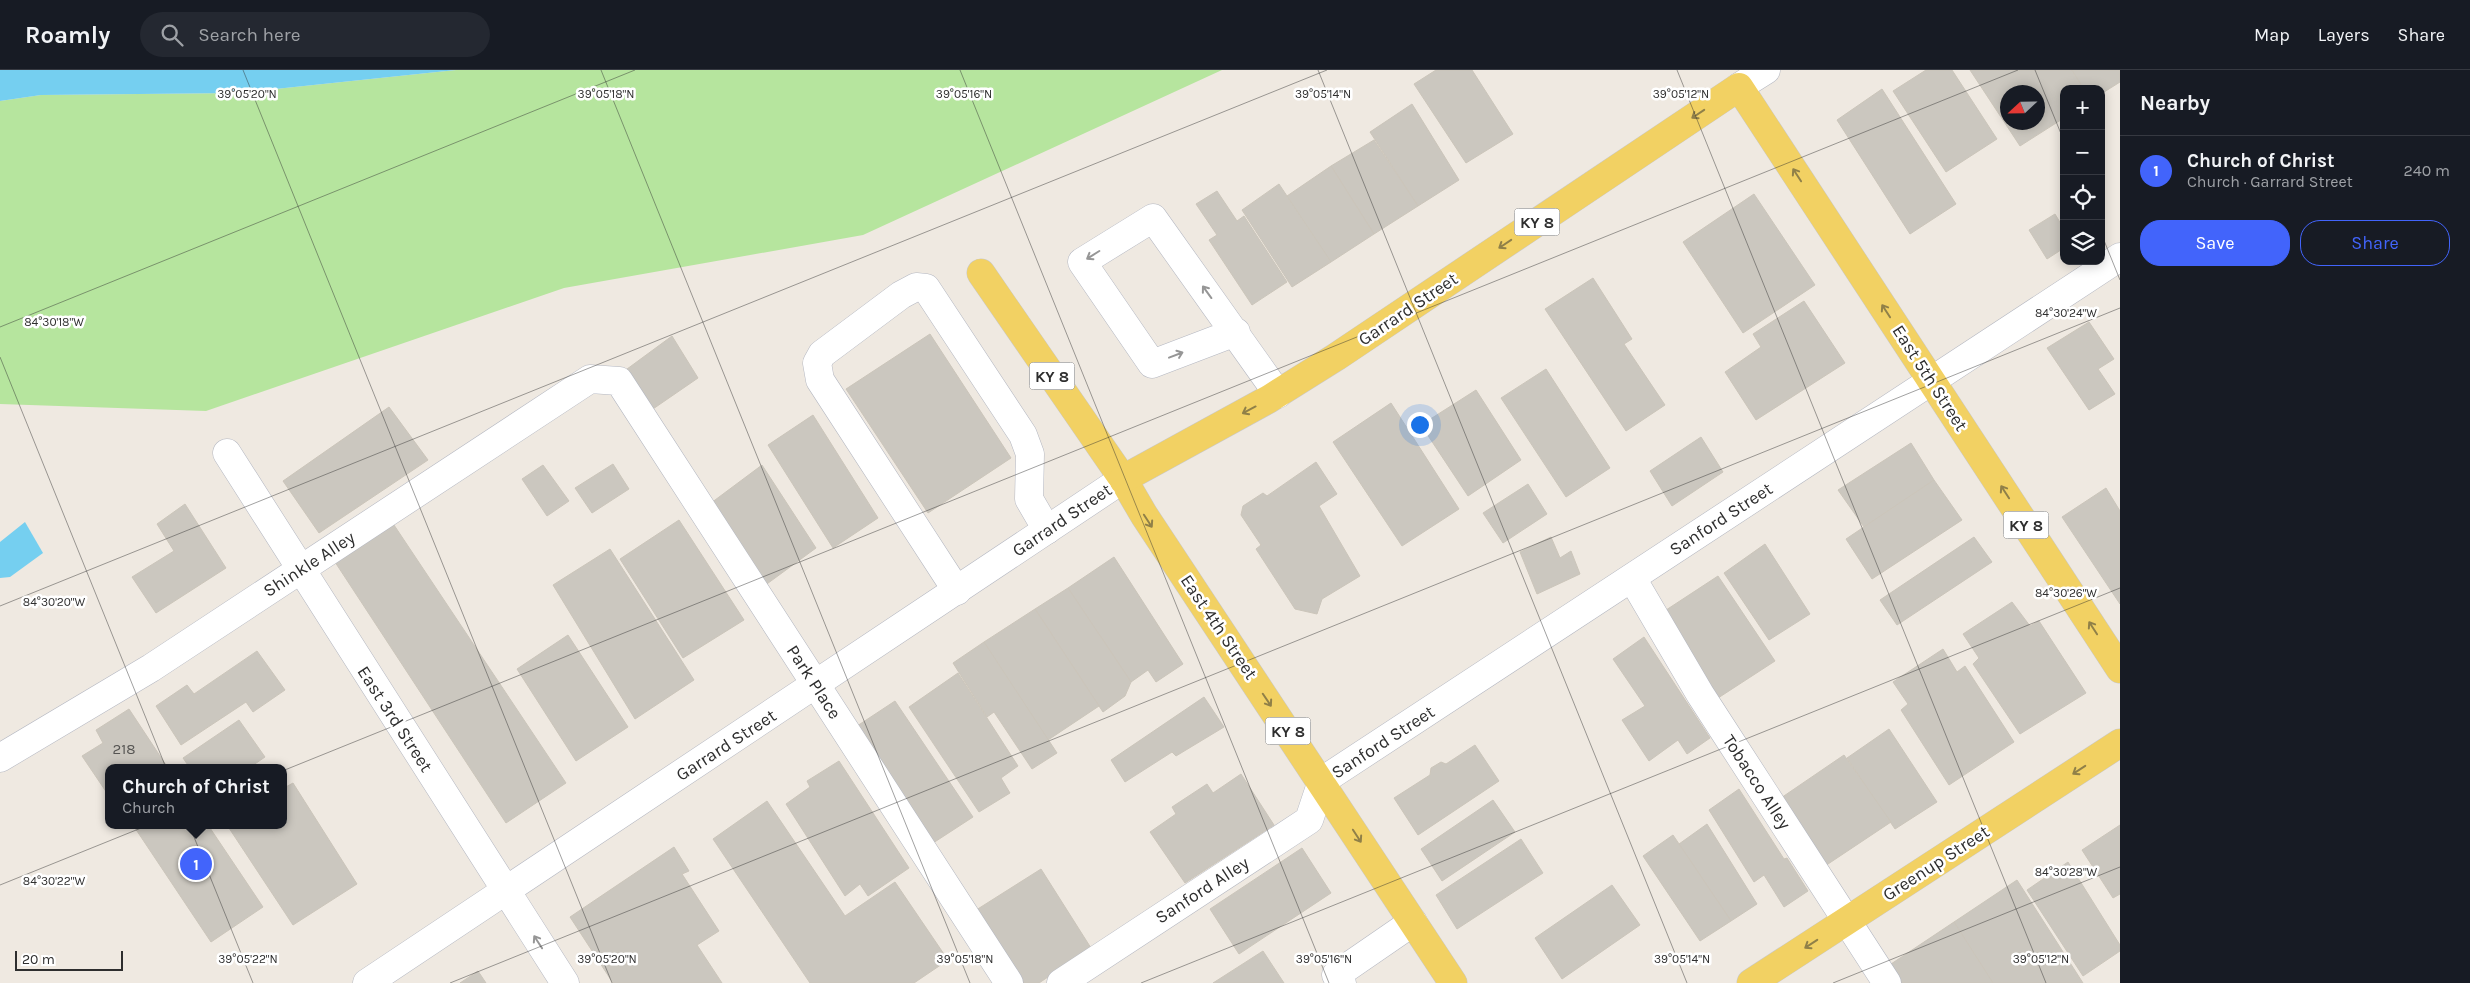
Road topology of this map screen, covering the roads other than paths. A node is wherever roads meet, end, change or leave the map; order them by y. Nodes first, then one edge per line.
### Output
1 (1766, 70) edge
2 (1739, 87) junction
3 (2120, 257) edge
4 (981, 273) dead end
5 (1236, 332) junction
6 (619, 381) joint
7 (1932, 381) junction
8 (1278, 394) junction
9 (227, 453) dead end
10 (1123, 479) junction
11 (1047, 530) junction
12 (300, 570) junction
13 (1632, 578) junction
14 (957, 591) junction
15 (2120, 669) edge
16 (816, 686) junction
17 (2120, 743) edge
18 (0, 758) edge
19 (1322, 781) junction
20 (505, 891) junction
21 (1847, 921) junction
22 (1413, 922) junction
23 (367, 983) edge
24 (564, 983) edge
25 (1009, 983) edge
26 (1061, 983) edge
27 (1342, 983) edge
28 (1453, 983) edge
29 (1751, 983) edge
30 (1887, 983) edge

1 - 2 street, Garrard Street
7 -> 2 main road, East 5th Street / KY 8
2 -> 8 main road, Garrard Street / KY 8
3 - 7 street, Sanford Street
4 - 10 main road, East 4th Street / KY 8
5 -> 5 street
5 - 8 street
6 - 12 street, Shinkle Alley
6 - 16 street, Park Place
7 - 13 street, Sanford Street
15 -> 7 main road, East 5th Street / KY 8
8 -> 10 main road, Garrard Street / KY 8
9 - 12 street, East 3rd Street
10 - 11 street, Garrard Street
10 -> 19 main road, East 4th Street / KY 8
11 - 14 street, Garrard Street
11 - 14 street
12 - 18 street, Shinkle Alley
12 - 20 street, East 3rd Street
13 - 19 street, Sanford Street
13 - 21 street, Tobacco Alley
14 - 16 street, Garrard Street
16 - 20 street, Garrard Street
16 - 25 street, Park Place
17 -> 21 main road, Greenup Street
19 -> 22 main road, East 4th Street / KY 8
19 - 26 street, Sanford Alley
20 - 23 street, Garrard Street
24 -> 20 street, East 3rd Street
21 -> 29 main road, Greenup Street
21 - 30 street, Tobacco Alley
22 - 27 street
22 - 28 main road, East 4th Street / KY 8

